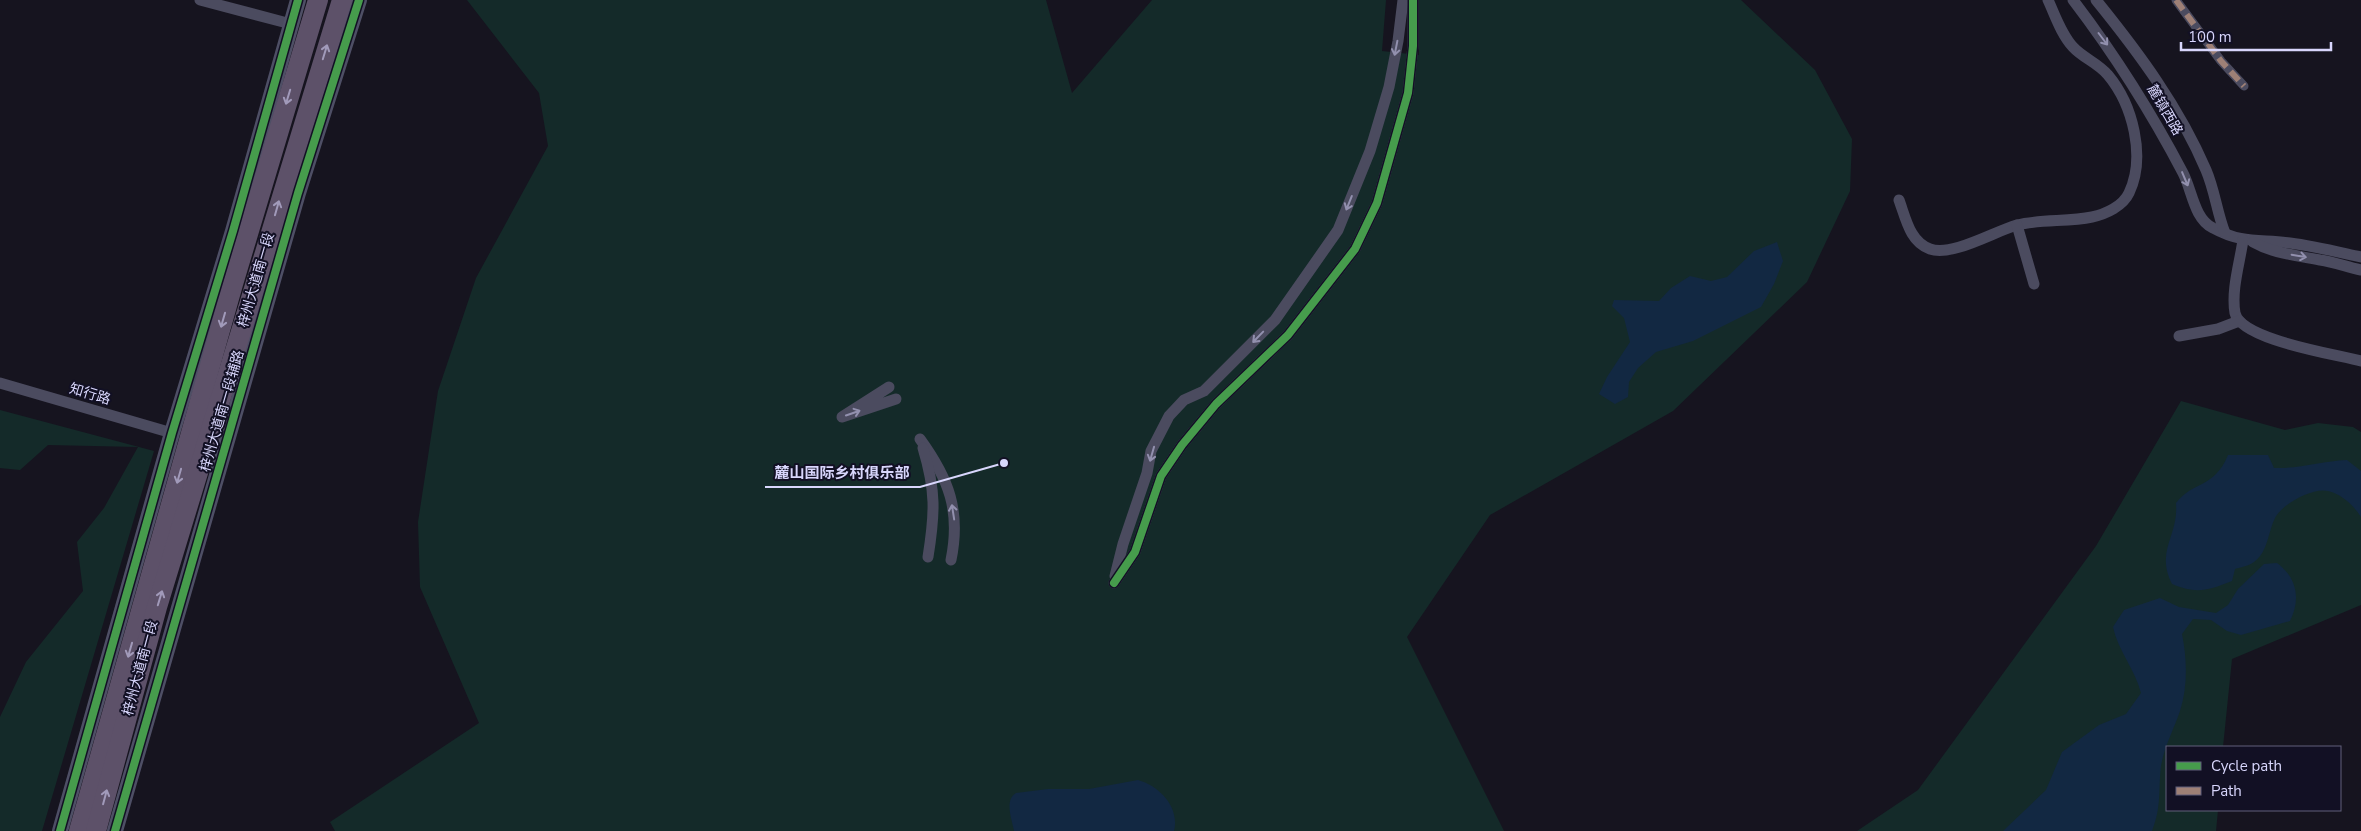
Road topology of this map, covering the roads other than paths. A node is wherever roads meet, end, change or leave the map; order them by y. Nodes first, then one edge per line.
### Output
1 (200, 0) edge
2 (298, 0) edge
3 (318, 0) edge
4 (342, 0) edge
5 (359, 0) edge
6 (1403, 0) edge
7 (1413, 0) edge
8 (2048, 0) edge
9 (2073, 0) edge
10 (2096, 0) edge
11 (2176, 0) edge
12 (291, 24) junction
13 (2244, 86) dead end
14 (1900, 200) dead end
15 (2018, 225) junction
16 (232, 231) junction
17 (2225, 233) junction
18 (2248, 241) junction
19 (2361, 257) edge
20 (2361, 270) edge
21 (233, 284) junction
22 (2034, 284) dead end
23 (2239, 321) junction
24 (2179, 336) dead end
25 (2361, 362) edge
26 (0, 383) edge
27 (889, 387) dead end
28 (224, 391) junction
29 (896, 399) dead end
30 (172, 433) junction
31 (928, 557) dead end
32 (951, 560) dead end
33 (172, 630) junction
34 (106, 763) junction
35 (60, 831) edge
36 (79, 831) edge
37 (96, 831) edge
38 (115, 831) edge

1 - 12 street
2 - 12 main road
3 -> 21 highway, 梓州大道南一段
28 -> 4 highway, 梓州大道南一段
5 - 33 main road, 梓州大道南一段辅路
6 -> 7 street
8 - 15 street
9 -> 17 street, 麓镇西路
10 - 17 street
11 - 13 street
12 - 16 main road
14 - 15 street
15 - 22 street
16 - 21 main road
16 - 30 main road
17 - 18 street, 麓镇西路
18 - 19 street
18 -> 20 street
18 - 23 street
21 -> 34 highway, 梓州大道南一段
23 - 24 street
23 - 25 street
26 - 30 street, 知行路
27 -> 29 street
28 - 33 main road
34 -> 28 highway, 梓州大道南一段
30 - 35 main road
32 -> 31 street
33 - 38 main road, 梓州大道南一段辅路
34 - 36 highway
37 -> 34 highway

